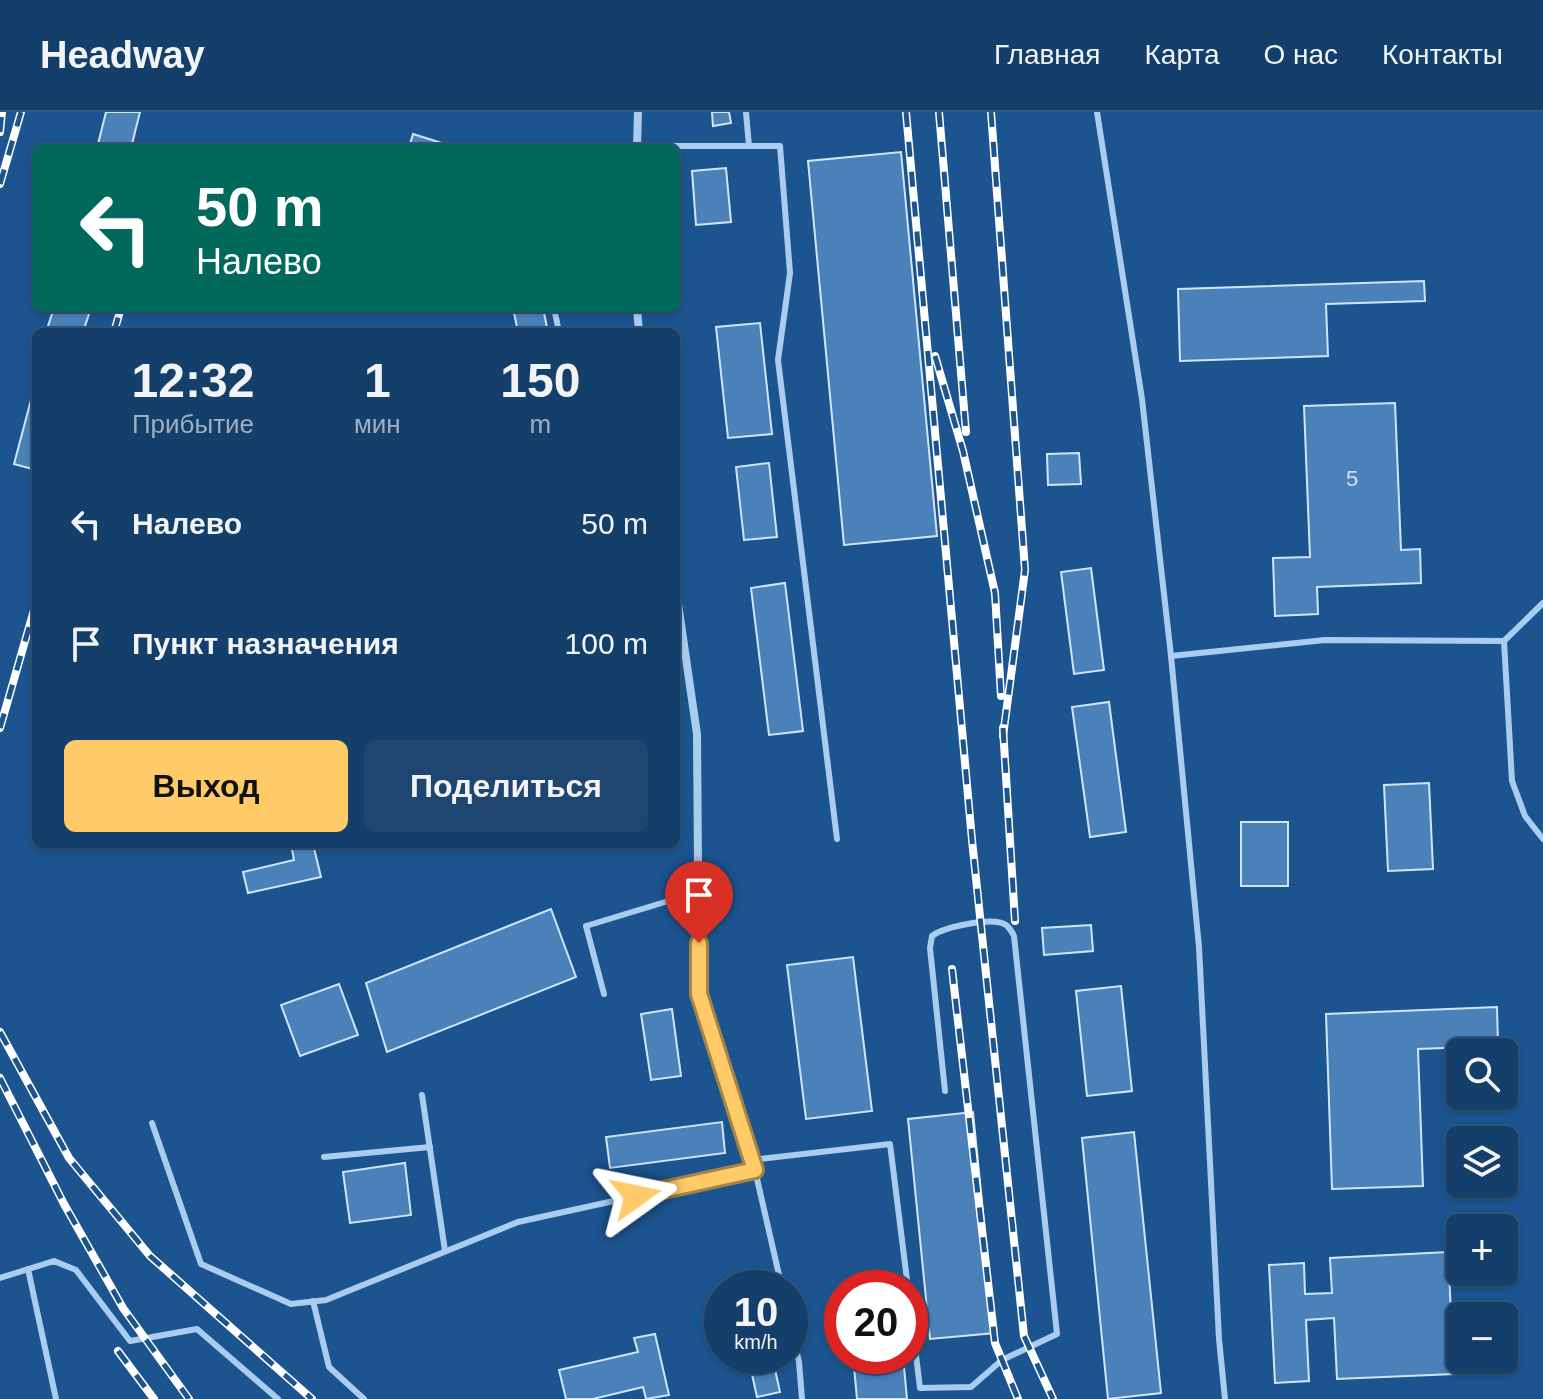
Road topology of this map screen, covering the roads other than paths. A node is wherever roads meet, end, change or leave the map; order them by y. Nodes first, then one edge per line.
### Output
1 (638, 112) edge
2 (746, 112) edge
3 (1097, 112) edge
4 (637, 144) edge
5 (749, 146) junction
6 (680, 147) edge
7 (1543, 603) edge
8 (1504, 641) junction
9 (680, 646) edge
10 (1171, 656) junction
11 (837, 839) dead end
12 (1543, 839) edge
13 (698, 892) junction
14 (604, 994) dead end
15 (945, 1091) dead end
16 (422, 1095) dead end
17 (152, 1123) dead end
18 (430, 1147) junction
19 (746, 1147) joint
20 (324, 1157) dead end
21 (751, 1160) junction
22 (755, 1170) junction
23 (445, 1251) junction
24 (28, 1269) junction
25 (778, 1270) edge
26 (906, 1270) edge
27 (0, 1278) edge
28 (313, 1301) junction
29 (800, 1374) edge
30 (918, 1374) edge
31 (56, 1399) edge
32 (278, 1399) edge
33 (364, 1399) edge
34 (802, 1399) edge
35 (1225, 1399) edge

1 - 4 street
2 - 5 lane
3 - 10 lane
5 - 6 lane
5 - 11 lane
7 - 8 lane
8 - 10 lane
8 - 12 lane
9 - 13 street
10 - 35 lane
13 - 14 lane
13 - 19 street
15 - 30 lane
16 - 18 lane
17 - 28 lane
18 - 20 lane
18 - 23 lane
19 - 21 lane
21 - 22 lane
21 - 26 lane
22 - 23 lane
22 - 25 lane
23 - 28 lane
24 - 27 lane
24 - 31 lane
24 - 32 lane
28 - 33 lane
29 - 34 lane

